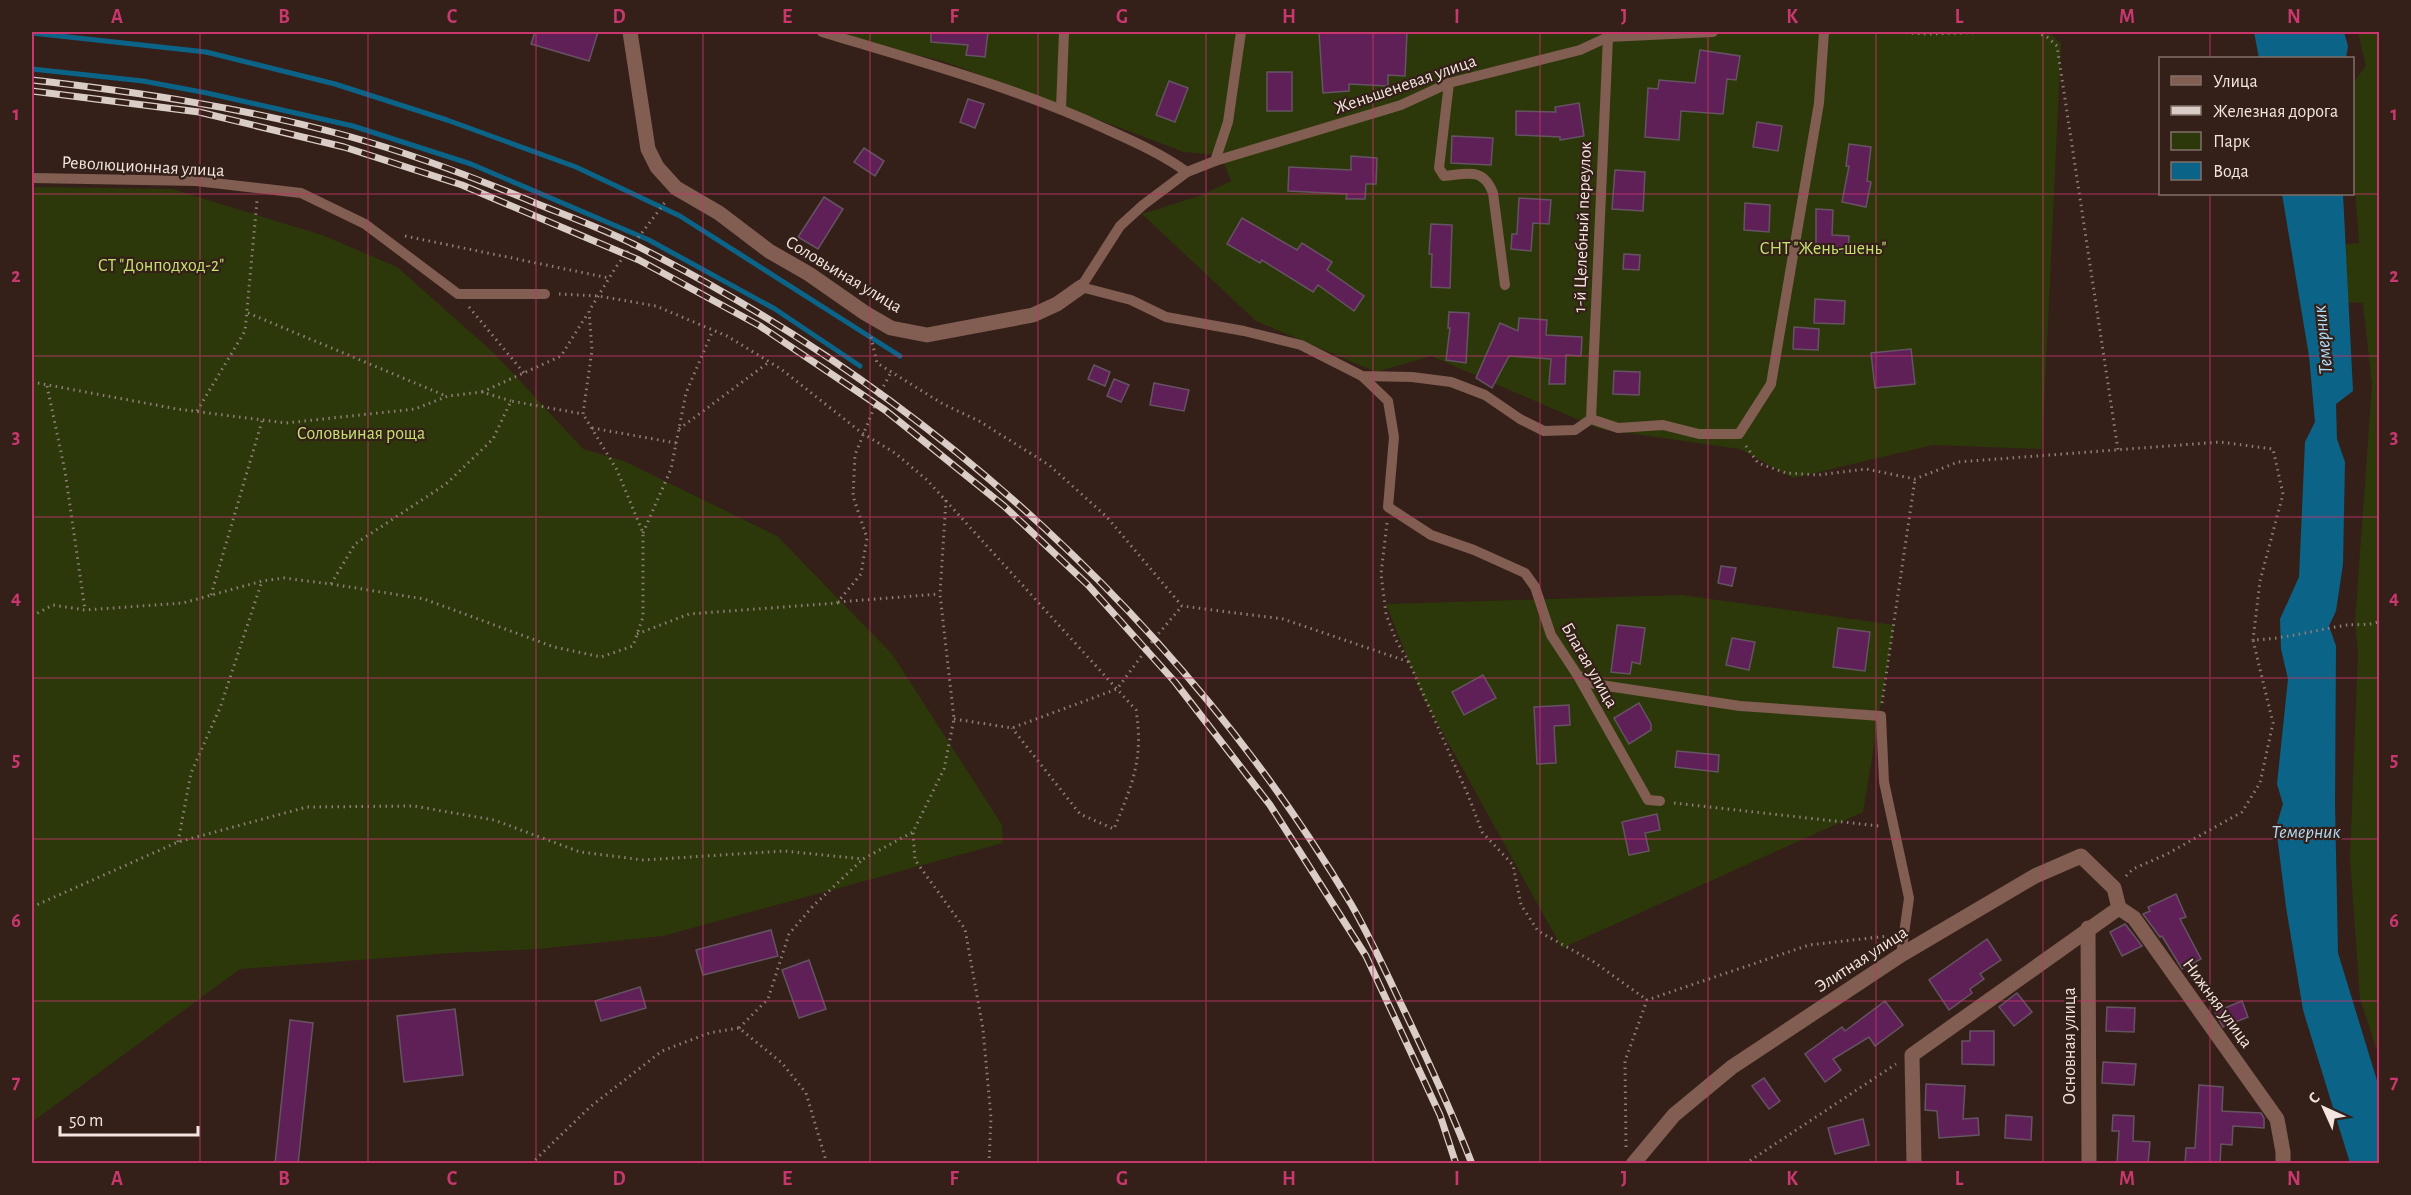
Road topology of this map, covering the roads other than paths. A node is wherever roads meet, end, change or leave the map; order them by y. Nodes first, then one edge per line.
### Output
1 (630, 32) edge
2 (822, 32) edge
3 (1064, 32) edge
4 (1241, 32) edge
5 (1713, 32) edge
6 (1824, 32) edge
7 (1608, 37) junction
8 (1449, 83) junction
9 (1061, 108) junction
10 (1215, 160) junction
11 (1187, 172) junction
12 (32, 178) edge
13 (1504, 285) dead end
14 (1081, 287) junction
15 (545, 294) road end
16 (1362, 376) junction
17 (1591, 419) junction
18 (1578, 676) junction
19 (1660, 801) road end
20 (2119, 908) junction
21 (2088, 928) junction
22 (1901, 955) junction
23 (1630, 1158) edge
24 (1914, 1164) edge
25 (2089, 1164) edge
26 (2283, 1164) edge

1 - 14 street, Соловьиная улица
2 - 9 lane
3 - 9 lane
4 - 10 lane
5 - 7 lane, Женьшеневая улица
6 - 17 lane
7 - 8 lane, Женьшеневая улица
7 - 17 lane, 1-й Целебный переулок
8 - 10 lane, Женьшеневая улица
8 - 13 lane
9 - 11 lane
10 - 11 lane, Соловьиная улица
11 - 14 lane, Соловьиная улица
12 - 15 lane, Революционная улица
14 - 16 lane
16 - 17 lane
16 - 18 lane, Благая улица
18 - 19 lane, Благая улица
18 - 22 lane
20 - 21 street
20 - 22 street, Элитная улица
20 - 26 street, Нижняя улица
21 - 24 street
21 - 25 street, Основная улица
22 - 23 street, Элитная улица

